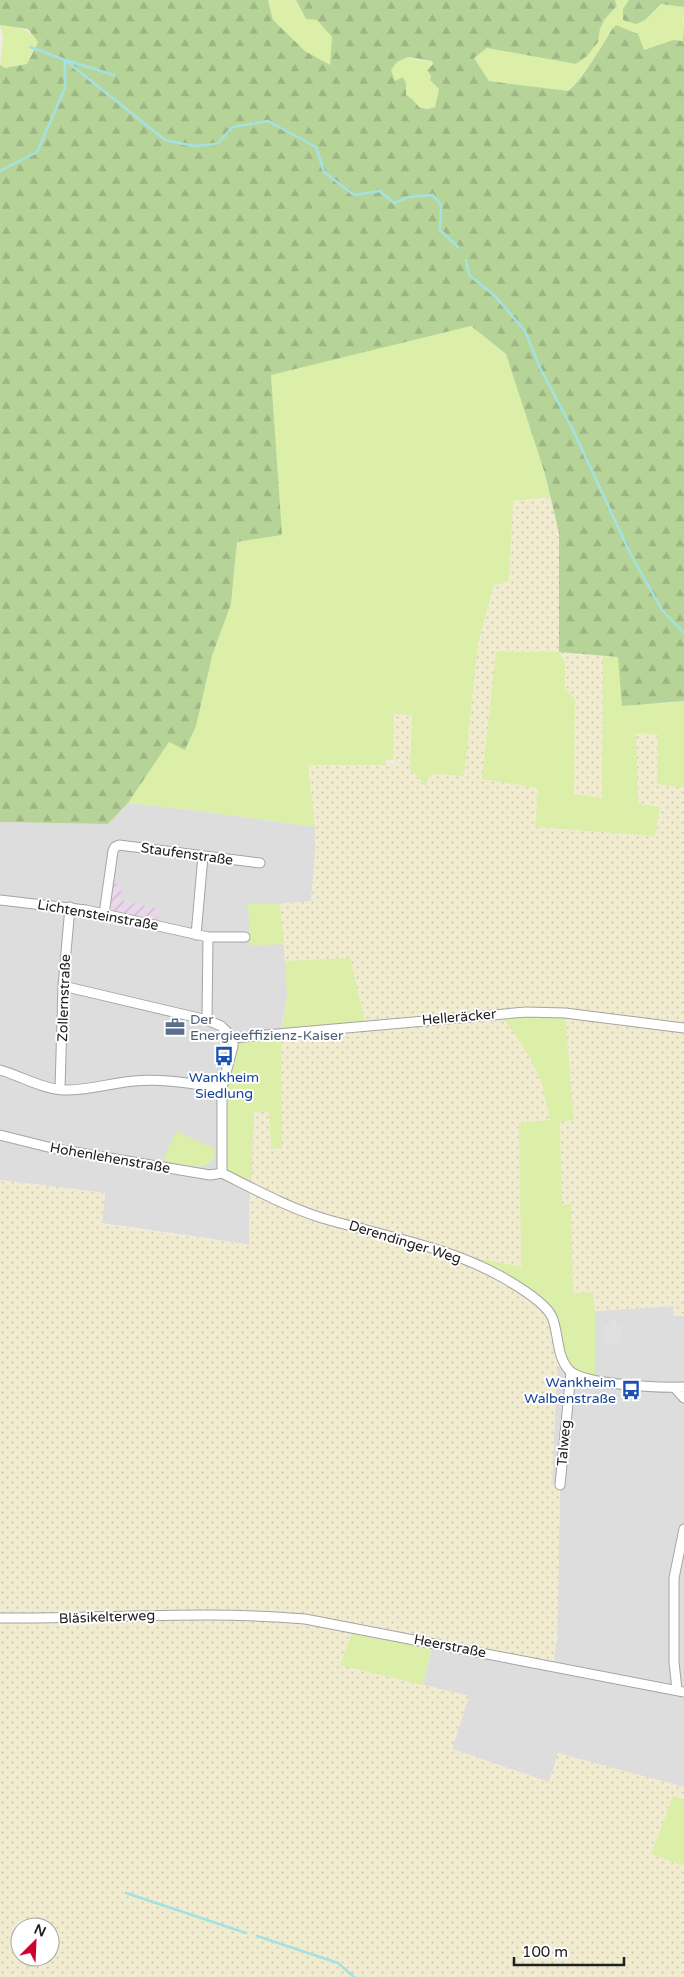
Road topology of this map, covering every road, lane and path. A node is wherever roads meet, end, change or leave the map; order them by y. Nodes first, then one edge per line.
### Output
1 (203, 856) junction
2 (260, 863) dead end
3 (0, 900) edge
4 (70, 907) junction
5 (104, 914) junction
6 (196, 935) junction
7 (208, 937) junction
8 (245, 937) dead end
9 (63, 986) junction
10 (207, 1020) junction
11 (684, 1028) edge
12 (233, 1038) junction
13 (0, 1070) edge
14 (222, 1088) junction
15 (60, 1090) junction
16 (0, 1135) edge
17 (222, 1173) junction
18 (571, 1372) junction
19 (684, 1386) edge
20 (674, 1387) junction
21 (684, 1398) edge
22 (560, 1485) dead end
23 (684, 1528) edge
24 (214, 1615) joint
25 (0, 1618) edge
26 (681, 1691) edge

1 - 2 street, Staufenstraße
1 - 5 street, Staufenstraße
1 - 6 street
3 - 4 street, Lichtensteinstraße
4 - 5 street, Lichtensteinstraße
4 - 9 street, Zollernstraße
5 - 6 street, Lichtensteinstraße
6 - 7 street, Lichtensteinstraße
7 - 8 street, Lichtensteinstraße
7 - 10 street
9 - 10 street
9 - 15 street, Zollernstraße
10 - 12 street
11 - 12 street, Helleräcker
12 - 14 street
13 - 15 street
14 - 15 street
14 - 17 street
16 - 17 street, Hohenlehenstraße
17 - 18 street, Derendinger Weg
18 - 20 street
18 - 22 street, Talweg
19 - 20 street
20 - 21 street
23 - 26 street
24 - 25 street, Bläsikelterweg
24 - 26 street, Heerstraße

